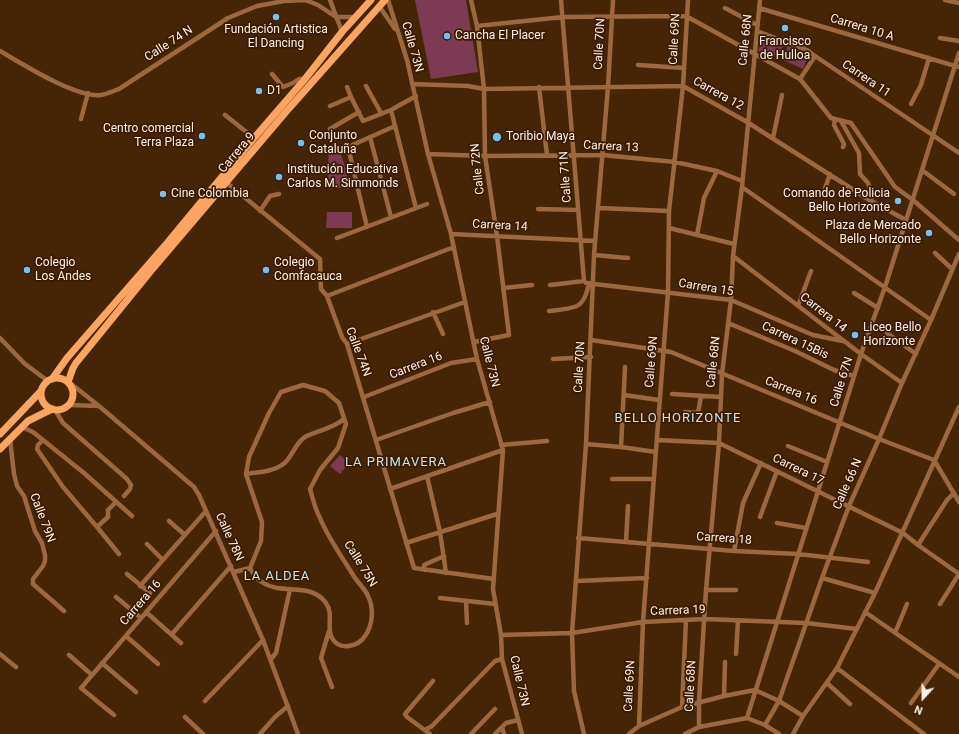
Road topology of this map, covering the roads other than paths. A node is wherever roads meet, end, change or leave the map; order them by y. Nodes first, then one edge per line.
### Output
1 (330, 0) edge
2 (371, 0) edge
3 (386, 0) edge
4 (471, 0) edge
5 (561, 0) edge
6 (612, 0) edge
7 (688, 0) edge
8 (760, 0) edge
9 (945, 0) edge
10 (379, 3) edge
11 (959, 4) edge
12 (725, 8) dead end
13 (759, 8) junction
14 (611, 16) junction
15 (686, 16) junction
16 (354, 17) junction
17 (563, 17) junction
18 (336, 18) junction
19 (757, 25) junction
20 (477, 26) junction
21 (757, 31) junction
22 (342, 32) junction
23 (399, 36) junction
24 (940, 38) dead end
25 (959, 41) edge
26 (0, 51) edge
27 (959, 53) edge
28 (754, 54) junction
29 (815, 56) junction
30 (929, 58) junction
31 (638, 65) dead end
32 (957, 66) edge
33 (684, 68) junction
34 (272, 74) dead end
35 (305, 79) junction
36 (800, 79) junction
37 (412, 84) junction
38 (347, 86) dead end
39 (366, 86) dead end
40 (683, 86) junction
41 (539, 87) junction
42 (569, 87) junction
43 (608, 87) junction
44 (484, 89) junction
45 (88, 93) junction
46 (782, 95) dead end
47 (416, 96) junction
48 (351, 97) junction
49 (911, 104) dead end
50 (330, 106) dead end
51 (391, 110) junction
52 (359, 112) junction
53 (381, 113) junction
54 (225, 115) dead end
55 (81, 119) dead end
56 (834, 119) junction
57 (841, 121) junction
58 (748, 122) junction
59 (395, 126) junction
60 (330, 129) dead end
61 (933, 136) junction
62 (370, 137) junction
63 (254, 138) junction
64 (773, 138) junction
65 (843, 147) dead end
66 (428, 154) junction
67 (959, 154) edge
68 (547, 155) junction
69 (602, 155) junction
70 (484, 156) junction
71 (575, 156) junction
72 (675, 162) junction
73 (922, 170) junction
74 (716, 171) junction
75 (830, 174) junction
76 (742, 180) junction
77 (226, 183) junction
78 (742, 187) junction
79 (279, 194) dead end
80 (822, 194) dead end
81 (954, 194) dead end
82 (913, 200) junction
83 (871, 201) junction
84 (427, 204) dead end
85 (416, 208) junction
86 (599, 208) junction
87 (538, 209) dead end
88 (578, 210) junction
89 (260, 211) junction
90 (669, 211) junction
91 (391, 217) junction
92 (906, 220) junction
93 (366, 227) junction
94 (669, 228) junction
95 (451, 234) junction
96 (697, 235) junction
97 (497, 236) junction
98 (337, 238) dead end
99 (959, 240) edge
100 (581, 241) junction
101 (595, 241) junction
102 (734, 244) junction
103 (454, 247) junction
104 (934, 253) dead end
105 (959, 254) edge
106 (594, 255) junction
107 (733, 256) junction
108 (628, 258) dead end
109 (952, 269) junction
110 (811, 271) dead end
111 (589, 282) junction
112 (532, 285) dead end
113 (550, 285) dead end
114 (885, 287) junction
115 (503, 288) junction
116 (668, 292) junction
117 (854, 293) dead end
118 (327, 296) junction
119 (731, 300) junction
120 (464, 302) junction
121 (798, 306) junction
122 (878, 308) junction
123 (549, 311) dead end
124 (433, 312) junction
125 (932, 320) junction
126 (728, 323) junction
127 (887, 333) dead end
128 (443, 334) dead end
129 (0, 338) edge
130 (591, 340) junction
131 (843, 341) junction
132 (474, 342) junction
133 (347, 344) junction
134 (664, 351) junction
135 (861, 354) junction
136 (916, 354) junction
137 (591, 357) junction
138 (477, 359) junction
139 (552, 359) dead end
140 (625, 367) dead end
141 (722, 374) junction
142 (854, 376) junction
143 (50, 380) junction
144 (69, 383) junction
145 (902, 383) junction
146 (41, 391) junction
147 (672, 394) dead end
148 (624, 395) junction
149 (701, 396) junction
150 (364, 397) junction
151 (721, 397) junction
152 (659, 400) junction
153 (490, 402) junction
154 (70, 404) junction
155 (99, 406) junction
156 (959, 407) edge
157 (53, 410) junction
158 (685, 412) dead end
159 (344, 419) junction
160 (840, 422) junction
161 (22, 427) junction
162 (0, 434) edge
163 (10, 439) junction
164 (43, 440) junction
165 (376, 440) junction
166 (657, 440) junction
167 (879, 440) junction
168 (548, 441) dead end
169 (719, 443) junction
170 (586, 444) junction
171 (788, 446) dead end
172 (621, 447) junction
173 (502, 448) junction
174 (0, 449) edge
175 (656, 452) junction
176 (934, 460) junction
177 (827, 462) junction
178 (761, 463) junction
179 (777, 471) junction
180 (246, 474) junction
181 (427, 476) junction
182 (612, 479) dead end
183 (654, 479) junction
184 (390, 489) junction
185 (818, 491) junction
186 (954, 493) junction
187 (124, 496) dead end
188 (116, 502) junction
189 (959, 502) edge
190 (628, 506) dead end
191 (849, 506) junction
192 (206, 511) junction
193 (498, 514) junction
194 (132, 516) dead end
195 (760, 517) dead end
196 (169, 521) dead end
197 (777, 523) dead end
198 (97, 527) junction
199 (806, 528) junction
200 (216, 531) junction
201 (440, 532) junction
202 (903, 532) junction
203 (185, 535) junction
204 (578, 538) junction
205 (626, 541) junction
206 (406, 543) junction
207 (649, 543) junction
208 (147, 544) dead end
209 (918, 545) junction
210 (710, 549) junction
211 (734, 551) junction
212 (119, 554) dead end
213 (798, 554) junction
214 (444, 556) junction
215 (829, 557) junction
216 (163, 560) junction
217 (868, 562) dead end
218 (231, 566) junction
219 (250, 568) junction
220 (425, 570) junction
221 (234, 572) junction
222 (446, 572) junction
223 (127, 574) dead end
224 (959, 574) edge
225 (647, 578) junction
226 (822, 578) junction
227 (494, 579) junction
228 (576, 581) junction
229 (140, 586) junction
230 (290, 589) junction
231 (706, 590) junction
232 (736, 590) dead end
233 (150, 593) dead end
234 (875, 593) junction
235 (116, 597) dead end
236 (440, 598) dead end
237 (466, 601) junction
238 (495, 604) junction
239 (907, 604) dead end
240 (940, 604) dead end
241 (64, 611) dead end
242 (146, 612) junction
243 (865, 612) junction
244 (141, 618) junction
245 (705, 619) junction
246 (686, 620) junction
247 (738, 620) junction
248 (643, 622) junction
249 (777, 622) junction
250 (467, 623) dead end
251 (806, 623) junction
252 (330, 629) junction
253 (857, 630) junction
254 (572, 632) junction
255 (895, 633) junction
256 (172, 634) junction
257 (502, 635) junction
258 (126, 636) junction
259 (263, 640) junction
260 (181, 642) dead end
261 (0, 654) edge
262 (736, 654) dead end
263 (69, 655) dead end
264 (502, 659) junction
265 (271, 660) junction
266 (725, 662) dead end
267 (102, 663) junction
268 (158, 664) dead end
269 (939, 664) junction
270 (16, 667) dead end
271 (837, 668) junction
272 (92, 675) junction
273 (959, 677) edge
274 (433, 680) dead end
275 (827, 683) junction
276 (332, 687) dead end
277 (756, 690) junction
278 (136, 692) dead end
279 (724, 696) junction
280 (205, 701) dead end
281 (779, 701) junction
282 (699, 702) junction
283 (910, 703) dead end
284 (850, 704) dead end
285 (288, 706) junction
286 (682, 707) junction
287 (495, 709) dead end
288 (114, 715) dead end
289 (802, 716) junction
290 (185, 717) dead end
291 (747, 718) junction
292 (518, 720) junction
293 (765, 725) junction
294 (638, 726) junction
295 (502, 727) junction
296 (699, 727) junction
297 (425, 730) junction
298 (203, 734) edge
299 (260, 734) edge
300 (298, 734) edge
301 (430, 734) edge
302 (471, 734) edge
303 (495, 734) edge
304 (504, 734) edge
305 (522, 734) edge
306 (584, 734) edge
307 (629, 734) edge
308 (685, 734) edge
309 (779, 734) edge
310 (793, 734) edge
311 (924, 734) edge

1 - 18 street
2 - 16 main road, Carrera 9
3 - 10 main road, Carrera 9
3 - 23 street, Calle 73N
4 - 20 street, Calle 72N
5 - 17 street, Calle 71N
6 - 14 street, Calle 70N
7 - 15 street, Calle 69N
8 - 13 street, Calle 68N
9 - 11 street
10 - 23 street
10 - 77 main road, Carrera 9
12 - 19 street
13 - 19 street, Calle 68N
13 - 30 street, Carrera 10 A
14 - 15 street
14 - 17 street
14 - 43 street, Calle 70N
15 - 28 street
15 - 33 street, Calle 69N
16 - 18 street
16 - 22 main road, Carrera 9
17 - 20 street
17 - 42 street, Calle 71N
18 - 22 street
18 - 45 street, Calle 74 N
19 - 21 street, Calle 68N
20 - 44 street, Calle 72N
21 - 28 street, Calle 68N
21 - 29 street, Carrera 11
22 - 35 main road, Carrera 9
23 - 37 street, Calle 73N
24 - 25 street
26 - 45 street, Calle 74 N
27 - 32 street, Calle 67N
28 - 36 street
28 - 58 street, Calle 68N
29 - 36 street
29 - 61 street, Carrera 11
30 - 32 street, Carrera 10 A
30 - 49 street
31 - 33 street
32 - 61 street, Calle 67N
33 - 40 street, Calle 69N
34 - 35 street
35 - 63 main road, Carrera 9
36 - 56 street
37 - 44 street, Carrera 12
37 - 47 street, Calle 73N
38 - 48 street
39 - 53 street
40 - 43 street, Carrera 12
40 - 58 street, Carrera 12
40 - 72 street, Calle 69N
41 - 42 street, Carrera 12
41 - 44 street, Carrera 12
41 - 68 street
42 - 43 street, Carrera 12
42 - 71 street, Calle 71N
43 - 69 street, Calle 70N
44 - 70 street, Calle 72N
45 - 55 street
46 - 64 street
47 - 51 street
47 - 66 street, Calle 73N
48 - 50 street
48 - 52 street
51 - 53 street
51 - 59 street
52 - 53 street
52 - 60 street
54 - 63 street
56 - 57 street
56 - 65 street
57 - 82 street
57 - 83 street
58 - 64 street, Carrera 12
58 - 76 street, Calle 68N
59 - 62 street
59 - 85 street
61 - 67 street, Carrera 11
61 - 73 street, Calle 67N
62 - 91 street
62 - 93 street
63 - 143 main road, Carrera 9
64 - 75 street, Carrera 12
66 - 70 street, Carrera 13
66 - 95 street, Calle 73N
68 - 70 street, Carrera 13
68 - 71 street, Carrera 13
69 - 71 street, Carrera 13
69 - 72 street, Carrera 13
69 - 86 street, Calle 70N
70 - 97 street, Calle 72N
71 - 88 street, Calle 71N
72 - 74 street, Carrera 13
72 - 90 street, Calle 69N
73 - 81 street
73 - 82 street, Calle 67N
74 - 76 street, Carrera 13
74 - 96 street
75 - 80 street
75 - 83 street, Carrera 12
76 - 78 street, Calle 68N
77 - 89 street, Calle 74N
77 - 144 main road, Carrera 9
78 - 102 street, Calle 68N
78 - 114 street
79 - 89 street
82 - 92 street, Calle 67N
82 - 99 street
83 - 92 street, Carrera 12
84 - 85 street
85 - 91 street
86 - 90 street
86 - 101 street, Calle 70N
87 - 88 street
88 - 100 street, Calle 71N
89 - 118 street, Calle 74N
90 - 94 street, Calle 69N
91 - 93 street
92 - 114 street, Calle 67N
93 - 98 street
94 - 96 street
94 - 116 street, Calle 69N
95 - 97 street, Carrera 14
95 - 103 street, Calle 73N
96 - 102 street
97 - 100 street, Carrera 14
97 - 115 street, Calle 72N
100 - 101 street, Carrera 14
100 - 111 street, Calle 71N
101 - 106 street, Calle 70N
102 - 107 street, Calle 68N
103 - 118 street
103 - 120 street, Calle 73N
104 - 109 street
105 - 109 street, Calle 66 N
106 - 108 street
106 - 111 street, Calle 70N
107 - 119 street, Calle 68N
107 - 121 street, Carrera 14
109 - 125 street, Calle 66 N
110 - 121 street
111 - 113 street, Carrera 15
111 - 116 street, Carrera 15
111 - 123 street
111 - 130 street, Calle 70N
112 - 115 street
114 - 122 street, Calle 67N
114 - 125 street
115 - 132 street, Calle 72N
116 - 119 street, Carrera 15
116 - 134 street, Calle 69N
117 - 122 street
118 - 133 street, Calle 74N
119 - 126 street, Calle 68N
119 - 131 street, Carrera 15
120 - 124 street
120 - 132 street, Calle 73N
121 - 131 street, Carrera 14
122 - 135 street, Calle 67N
124 - 128 street
124 - 133 street
125 - 136 street, Calle 66 N
126 - 141 street, Calle 68N
126 - 142 street, Carrera 15Bis
127 - 136 street
129 - 143 street
130 - 134 street, Carrera 16
130 - 137 street, Calle 70N
131 - 135 street, Carrera 14
132 - 138 street, Calle 73N
133 - 150 street, Calle 74N
134 - 141 street, Carrera 16
134 - 152 street, Calle 69N
135 - 142 street, Calle 67N
135 - 145 street, Carrera 14
136 - 145 street, Calle 66 N
137 - 139 street
137 - 170 street, Calle 70N
138 - 150 street, Carrera 16
138 - 153 street, Calle 73N
140 - 148 street
141 - 151 street, Calle 68N
141 - 160 street, Carrera 16
142 - 160 street, Calle 67N
143 - 144 main road
143 - 146 main road
144 - 154 main road
144 - 155 street, Calle 78N
145 - 167 street, Calle 66 N
146 - 157 main road
146 - 162 main road
147 - 149 street
148 - 152 street
148 - 172 street
149 - 151 street
149 - 158 street
150 - 165 street, Calle 74N
151 - 169 street, Calle 68N
152 - 166 street, Calle 69N
153 - 165 street
153 - 173 street, Calle 73N
154 - 155 street
154 - 157 main road
155 - 192 street, Calle 78N
156 - 176 street
157 - 161 main road
157 - 187 street
159 - 180 street
159 - 180 street
159 - 252 street, Calle 75N
160 - 167 street, Carrera 16
160 - 177 street, Calle 67N
161 - 163 main road
161 - 164 street
163 - 174 main road
163 - 241 street, Calle 79N
164 - 188 street
164 - 198 street
165 - 184 street, Calle 74N
166 - 169 street, Carrera 17
166 - 175 street, Calle 69N
167 - 176 street, Carrera 16
167 - 191 street, Calle 66 N
168 - 173 street
169 - 178 street, Carrera 17
169 - 210 street, Calle 68N
170 - 172 street
170 - 204 street, Calle 70N
171 - 177 street
172 - 175 street
173 - 181 street
173 - 193 street, Calle 73N
175 - 183 street, Calle 69N
176 - 186 street
176 - 202 street
177 - 185 street, Calle 67N
178 - 179 street, Carrera 17
178 - 211 street
179 - 185 street, Carrera 17
179 - 195 street
180 - 219 street
181 - 184 street
181 - 201 street
182 - 183 street
183 - 207 street, Calle 69N
184 - 206 street, Calle 74N
185 - 191 street, Carrera 17
185 - 199 street, Calle 67N
186 - 189 street
186 - 209 street
188 - 194 street
188 - 198 street
190 - 205 street
191 - 202 street, Carrera 17
191 - 215 street, Calle 66 N
192 - 200 street, Calle 78N
192 - 203 street
193 - 201 street
193 - 227 street, Calle 73N
196 - 203 street
197 - 199 street
198 - 212 street
199 - 213 street, Calle 67N
200 - 218 street, Calle 78N
200 - 242 street, Carrera 16
201 - 206 street
201 - 214 street
202 - 209 street, Carrera 17
202 - 234 street
203 - 216 street
204 - 205 street, Carrera 18
204 - 228 street, Calle 70N
205 - 207 street, Carrera 18
206 - 220 street, Calle 74N
207 - 210 street, Carrera 18
207 - 225 street, Calle 69N
208 - 216 street
209 - 224 street, Carrera 17
210 - 211 street, Carrera 18
210 - 231 street, Calle 68N
211 - 213 street, Carrera 18
213 - 215 street, Carrera 18
213 - 249 street, Calle 67N
214 - 220 street
214 - 222 street
215 - 217 street, Carrera 18
215 - 226 street, Calle 66 N
216 - 229 street
218 - 221 street, Calle 78N
218 - 256 street
219 - 221 street
219 - 230 street, Calle 75N
220 - 222 street
221 - 259 street, Calle 78N
222 - 227 street
223 - 229 street
224 - 240 street
225 - 228 street
225 - 248 street, Calle 69N
226 - 234 street
226 - 251 street, Calle 66 N
227 - 238 street, Calle 73N
228 - 254 street, Calle 70N
229 - 233 street
230 - 252 street, Calle 75N
230 - 265 street
231 - 232 street
231 - 245 street, Calle 68N
234 - 243 street
235 - 244 street
236 - 237 street
237 - 238 street
237 - 250 street
238 - 257 street, Calle 73N
239 - 255 street
242 - 244 street, Carrera 16
242 - 256 street
243 - 253 street
243 - 255 street
244 - 258 street, Carrera 16
245 - 246 street, Carrera 19
245 - 247 street, Carrera 19
245 - 282 street, Calle 68N
246 - 248 street, Carrera 19
246 - 286 street
247 - 249 street, Carrera 19
247 - 262 street
248 - 254 street, Carrera 19
248 - 294 street, Calle 69N
249 - 251 street, Carrera 19
249 - 277 street, Calle 67N
251 - 253 street, Carrera 19
251 - 281 street, Calle 66 N
252 - 276 street
253 - 271 street
254 - 257 street, Carrera 19
254 - 306 street, Calle 70N
255 - 269 street
256 - 260 street
257 - 264 street, Calle 73N
258 - 267 street, Carrera 16
258 - 268 street
259 - 265 street, Calle 78N
259 - 280 street
261 - 270 street
263 - 272 street
264 - 292 street, Calle 73N
264 - 297 street
265 - 285 street, Calle 78N
266 - 279 street
267 - 272 street, Carrera 16
267 - 278 street
269 - 273 street
269 - 283 street
271 - 275 street
271 - 311 street
272 - 288 street, Carrera 16
274 - 297 street
275 - 284 street
275 - 289 street
277 - 279 street
277 - 281 street
277 - 291 street, Calle 67N
279 - 282 street
281 - 289 street
281 - 293 street, Calle 66 N
282 - 286 street
282 - 296 street, Calle 68N
285 - 299 street
285 - 300 street, Calle 78N
286 - 294 street
287 - 302 street
289 - 310 street
290 - 298 street
291 - 293 street
291 - 296 street
292 - 295 street
292 - 305 street, Calle 73N
293 - 309 street
294 - 307 street
295 - 303 street
295 - 304 street
296 - 308 street
297 - 301 street

